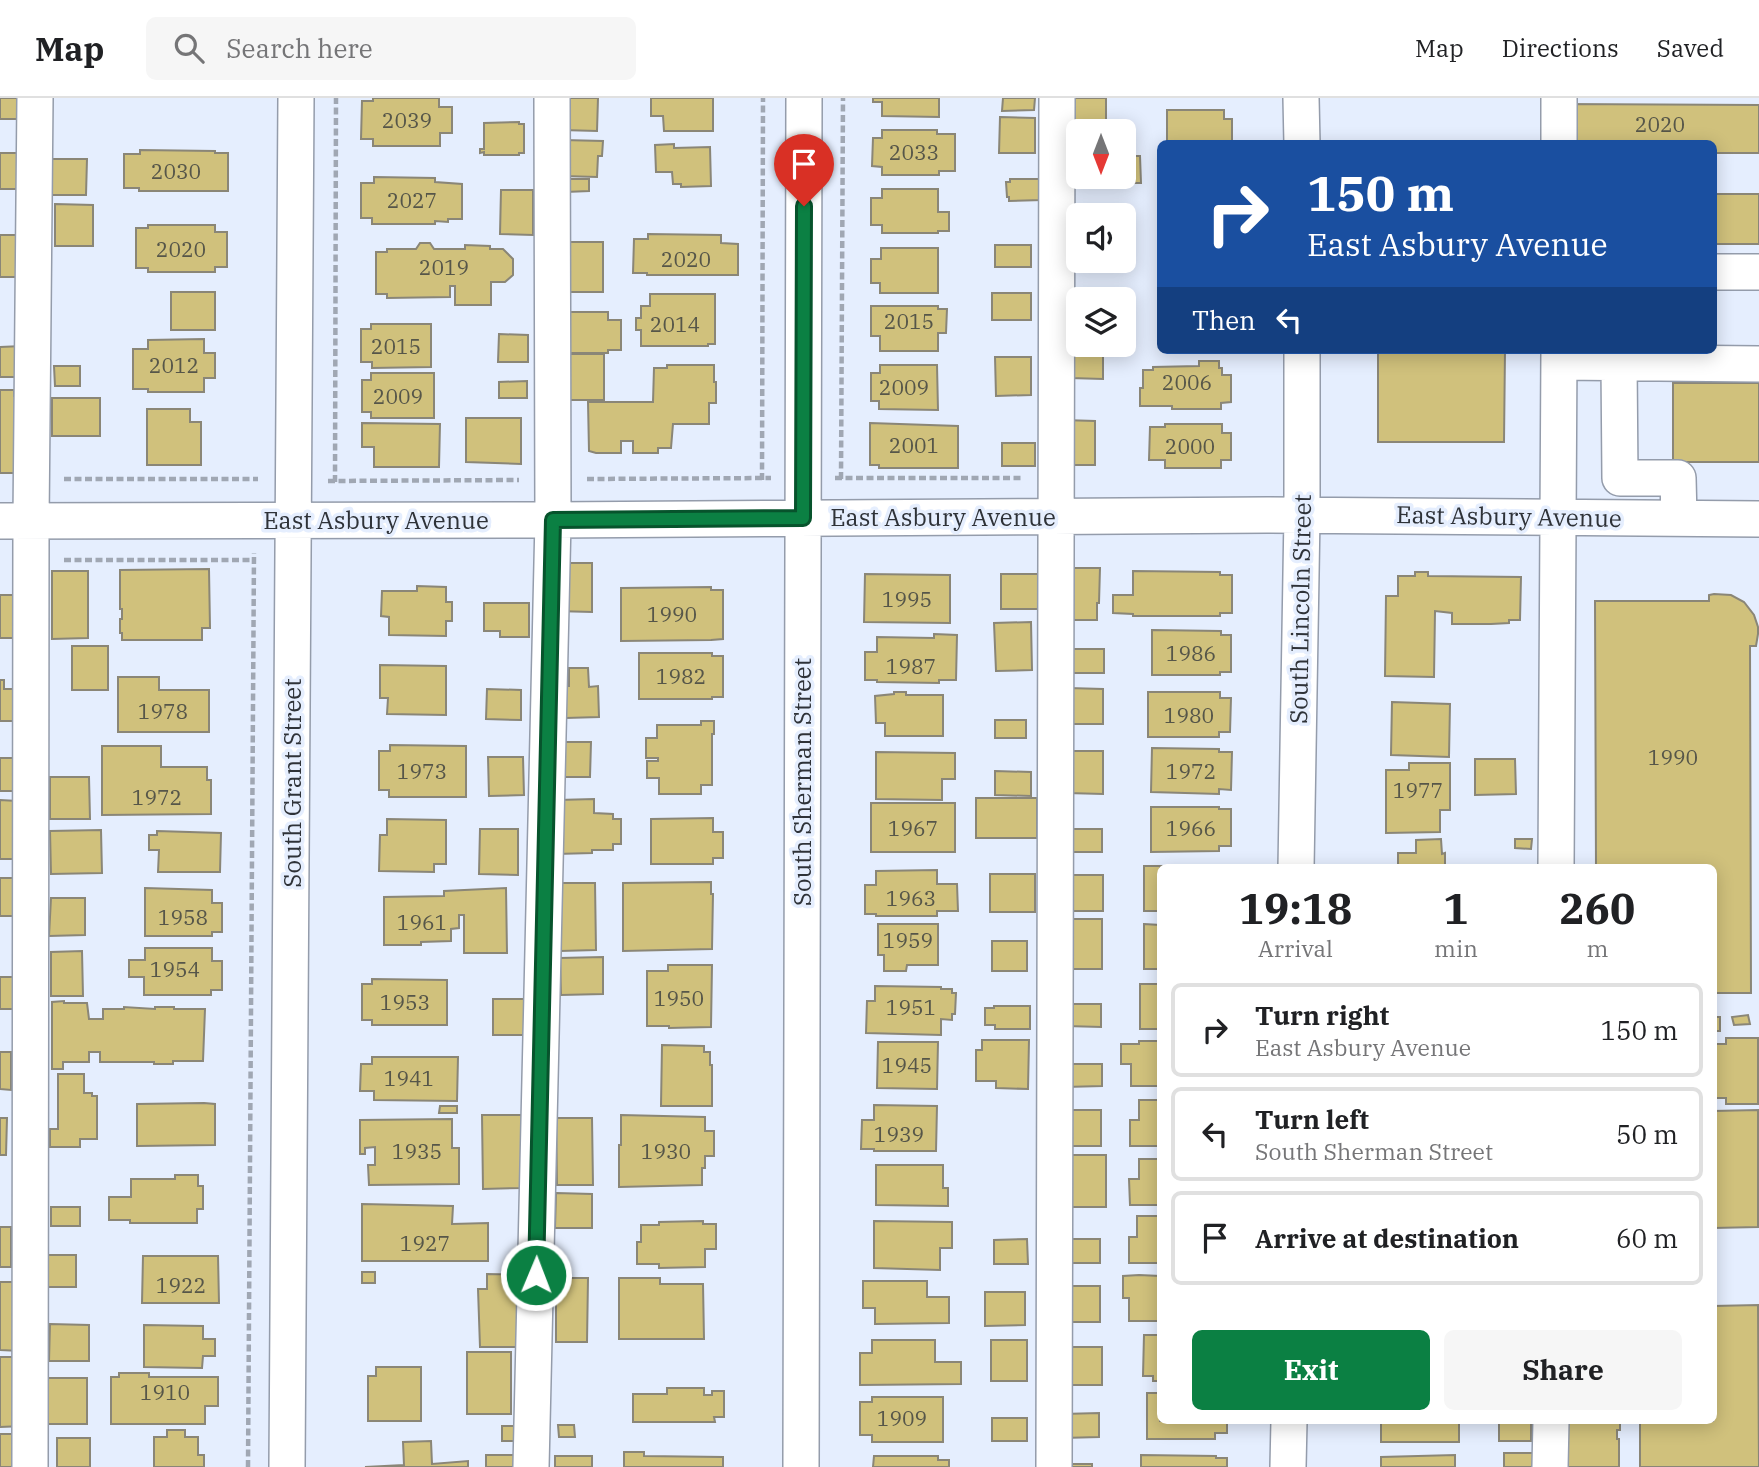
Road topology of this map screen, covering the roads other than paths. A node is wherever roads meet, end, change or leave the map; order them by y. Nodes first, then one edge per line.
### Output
1 (35, 98) edge
2 (296, 98) edge
3 (552, 98) edge
4 (804, 98) edge
5 (1057, 98) edge
6 (1301, 98) edge
7 (1559, 98) edge
8 (1302, 140) edge
9 (1559, 140) edge
10 (1717, 272) edge
11 (1759, 272) edge
12 (1302, 354) edge
13 (1559, 356) edge
14 (1619, 363) junction
15 (1759, 364) edge
16 (1302, 515) junction
17 (1055, 516) junction
18 (1559, 516) junction
19 (803, 518) junction
20 (1679, 518) junction
21 (1759, 519) edge
22 (294, 520) junction
23 (553, 520) junction
24 (16, 521) edge
25 (1297, 864) edge
26 (1556, 864) edge
27 (1289, 1424) edge
28 (1551, 1424) edge
29 (30, 1467) edge
30 (287, 1467) edge
31 (531, 1467) edge
32 (801, 1467) edge
33 (1054, 1467) edge
34 (1288, 1467) edge
35 (1550, 1467) edge

1 - 24 street
2 - 22 street, South Grant Street
3 - 23 street
4 - 19 street, South Sherman Street
5 - 17 street
6 - 8 street
7 - 9 street
10 - 11 street
12 - 16 street, South Lincoln Street
13 - 14 street
13 - 18 street
14 - 15 street
14 - 20 street
16 - 17 street, East Asbury Avenue
16 - 18 street, East Asbury Avenue
16 - 25 street, South Lincoln Street
17 - 19 street, East Asbury Avenue
17 - 33 street
18 - 20 street, East Asbury Avenue
18 - 26 street
19 - 23 street, East Asbury Avenue
19 - 32 street, South Sherman Street
20 - 21 street, East Asbury Avenue
22 - 23 street, East Asbury Avenue
22 - 24 street, East Asbury Avenue
22 - 30 street, South Grant Street
23 - 31 street
24 - 29 street
27 - 34 street
28 - 35 street

